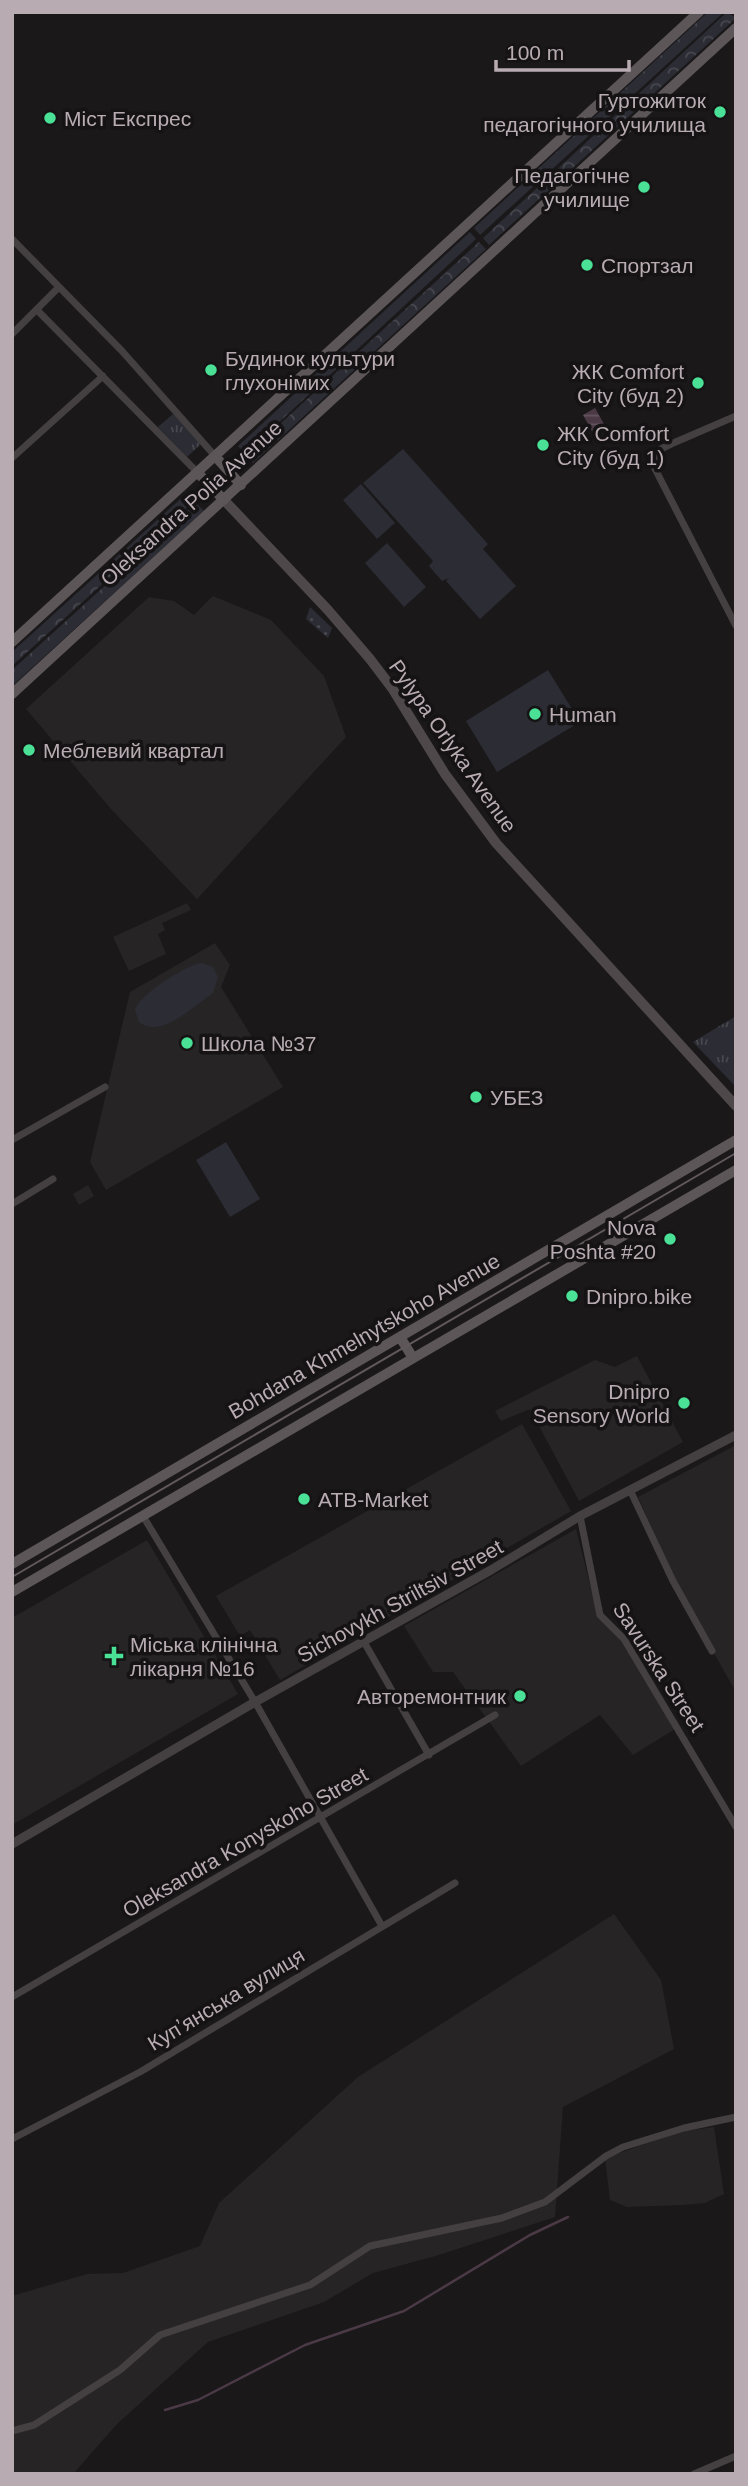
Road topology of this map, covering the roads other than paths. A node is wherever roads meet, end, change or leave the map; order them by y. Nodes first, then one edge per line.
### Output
1 (699, 12) edge
2 (736, 28) edge
3 (12, 239) edge
4 (59, 287) junction
5 (38, 311) junction
6 (12, 334) edge
7 (103, 376) junction
8 (736, 416) edge
9 (215, 456) junction
10 (12, 458) edge
11 (197, 472) junction
12 (241, 485) junction
13 (224, 500) junction
14 (736, 625) edge
15 (12, 642) edge
16 (12, 694) edge
17 (105, 1087) dead end
18 (736, 1106) edge
19 (12, 1139) edge
20 (736, 1140) edge
21 (736, 1170) edge
22 (53, 1179) dead end
23 (12, 1204) edge
24 (400, 1337) junction
25 (413, 1358) junction
26 (736, 1435) edge
27 (630, 1490) junction
28 (131, 1495) junction
29 (143, 1516) junction
30 (580, 1516) junction
31 (12, 1564) edge
32 (12, 1592) edge
33 (364, 1642) junction
34 (712, 1651) dead end
35 (255, 1702) junction
36 (495, 1715) dead end
37 (429, 1755) junction
38 (319, 1818) junction
39 (736, 1827) edge
40 (12, 1844) edge
41 (455, 1883) dead end
42 (382, 1926) junction
43 (12, 1997) edge
44 (736, 2117) edge
45 (13, 2138) edge
46 (12, 2431) edge
47 (736, 2456) edge
48 (694, 2474) edge

1 - 9 main road, Oleksandra Polia Avenue
2 - 12 main road, Oleksandra Polia Avenue
3 - 4 street
4 - 5 street
4 - 9 street
5 - 6 street
5 - 7 street
7 - 10 street
7 - 11 street
8 - 14 street
9 - 11 main road, Oleksandra Polia Avenue
9 - 12 main road
11 - 13 main road
11 - 15 main road, Oleksandra Polia Avenue
12 - 13 main road, Oleksandra Polia Avenue
13 - 16 main road, Oleksandra Polia Avenue
13 - 18 main road, Pylypa Orlyka Avenue
17 - 19 street
20 - 24 main road, Bohdana Khmelnytskoho Avenue
21 - 25 main road, Bohdana Khmelnytskoho Avenue
22 - 23 street
24 - 25 main road
24 - 28 main road, Bohdana Khmelnytskoho Avenue
25 - 29 main road, Bohdana Khmelnytskoho Avenue
26 - 27 street, Sichovykh Striltsiv Street
27 - 30 street, Sichovykh Striltsiv Street
27 - 34 street
28 - 29 main road
28 - 31 main road, Bohdana Khmelnytskoho Avenue
29 - 32 main road, Bohdana Khmelnytskoho Avenue
29 - 35 street
30 - 33 street, Sichovykh Striltsiv Street
30 - 39 street, Savurska Street
33 - 35 street, Sichovykh Striltsiv Street
33 - 37 street
35 - 38 street
35 - 40 street, Sichovykh Striltsiv Street
36 - 37 street, Oleksandra Konyskoho Street
37 - 38 street, Oleksandra Konyskoho Street
38 - 42 street
38 - 43 street, Oleksandra Konyskoho Street
41 - 42 street, Купʼянська вулиця
42 - 45 street, Купʼянська вулиця
44 - 46 street
47 - 48 street

